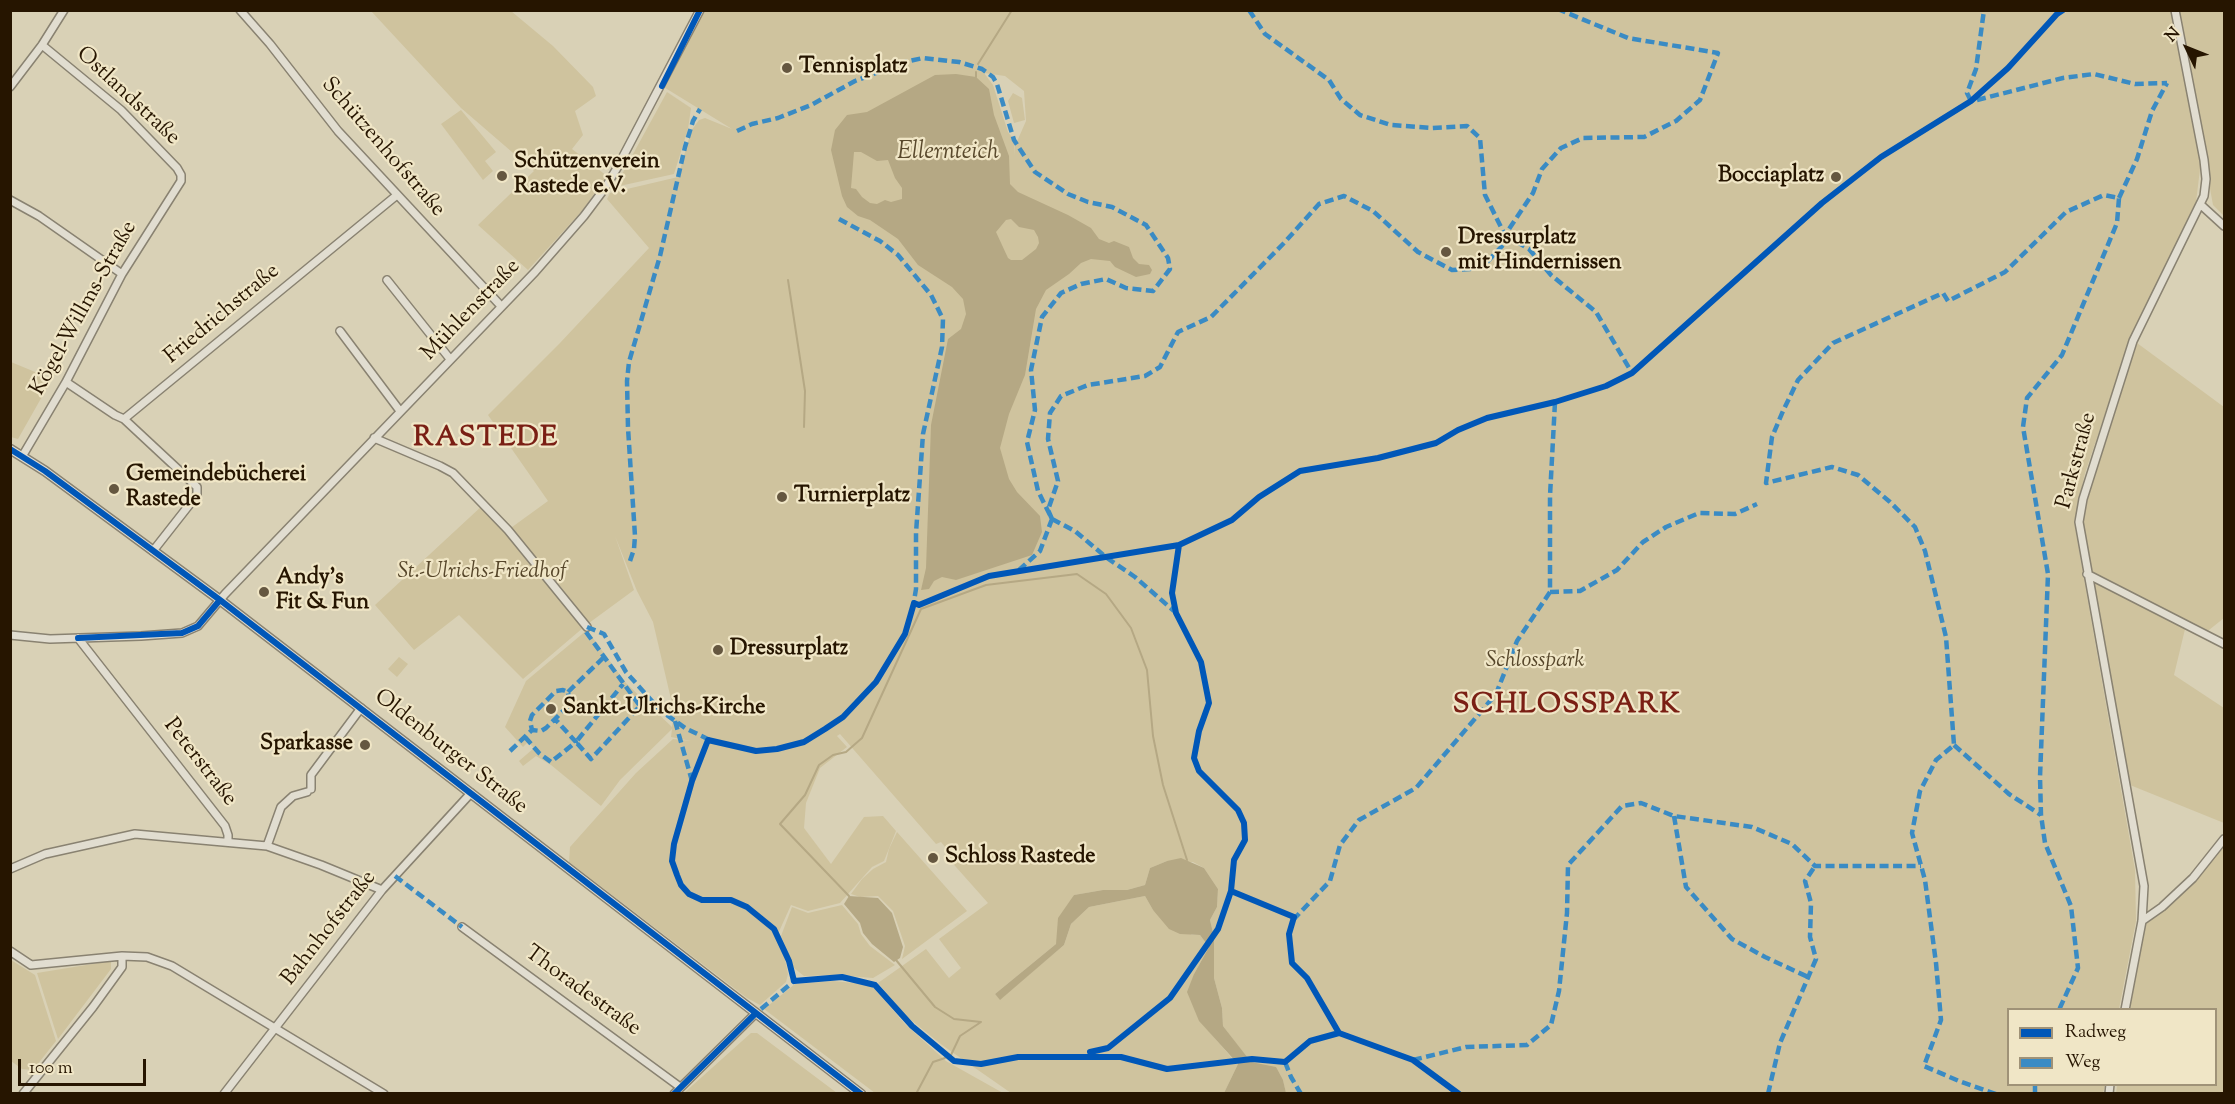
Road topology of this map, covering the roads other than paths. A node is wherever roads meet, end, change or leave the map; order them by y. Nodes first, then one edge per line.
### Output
1 (64, 10) edge
2 (240, 10) edge
3 (700, 10) edge
4 (2175, 10) edge
5 (42, 45) junction
6 (10, 87) edge
7 (181, 181) joint
8 (397, 195) junction
9 (10, 200) edge
10 (2201, 205) junction
11 (2224, 226) edge
12 (122, 274) junction
13 (387, 280) dead end
14 (501, 306) junction
15 (340, 331) dead end
16 (450, 359) junction
17 (66, 382) junction
18 (400, 411) junction
19 (124, 419) junction
20 (374, 438) junction
21 (10, 449) edge
22 (23, 455) junction
23 (153, 550) junction
24 (2087, 574) junction
25 (220, 600) junction
26 (587, 627) dead end
27 (10, 635) edge
28 (78, 638) junction
29 (2224, 644) edge
30 (361, 708) junction
31 (471, 793) junction
32 (2224, 839) edge
33 (228, 842) junction
34 (267, 846) junction
35 (10, 869) edge
36 (382, 890) junction
37 (2142, 921) junction
38 (462, 927) dead end
39 (10, 951) edge
40 (122, 956) junction
41 (2125, 1008) edge
42 (756, 1013) junction
43 (276, 1028) junction
44 (680, 1087) junction
45 (23, 1094) edge
46 (224, 1094) edge
47 (384, 1094) edge
48 (674, 1094) edge
49 (861, 1094) edge

1 - 5 street
2 - 8 street, Schützenhofstraße
3 - 14 street, Mühlenstraße
4 - 10 street, Parkstraße
5 - 6 street
5 - 7 street, Ostlandstraße
7 - 12 street, Kögel-Willms-Straße
8 - 14 street, Schützenhofstraße
8 - 19 street, Friedrichstraße
9 - 12 street
10 - 11 street
10 - 24 street, Parkstraße
12 - 17 street, Kögel-Willms-Straße
13 - 16 street
14 - 16 street, Mühlenstraße
15 - 18 street
16 - 18 street, Mühlenstraße
17 - 19 street
17 - 22 street, Kögel-Willms-Straße
18 - 20 street, Mühlenstraße
19 - 23 street
20 - 25 street, Mühlenstraße
20 - 26 street
21 - 22 street, Oldenburger Straße
22 - 23 street, Oldenburger Straße
23 - 25 street, Oldenburger Straße
24 - 29 street
24 - 37 street, Parkstraße
25 - 28 street, Mühlenstraße
25 - 30 street, Oldenburger Straße
27 - 28 street, Mühlenstraße
28 - 33 street, Peterstraße
30 - 31 street, Oldenburger Straße
30 - 34 street
31 - 36 street, Bahnhofstraße
31 - 42 street, Oldenburger Straße
32 - 37 street
33 - 34 street, Peterstraße
33 - 35 street
34 - 36 street, Peterstraße
36 - 43 street, Bahnhofstraße
37 - 41 street, Parkstraße
38 - 44 street, Thoradestraße
39 - 40 street
40 - 43 street
40 - 45 street
42 - 44 street
42 - 49 street, Oldenburger Straße
43 - 46 street, Bahnhofstraße
43 - 47 street
44 - 48 street

